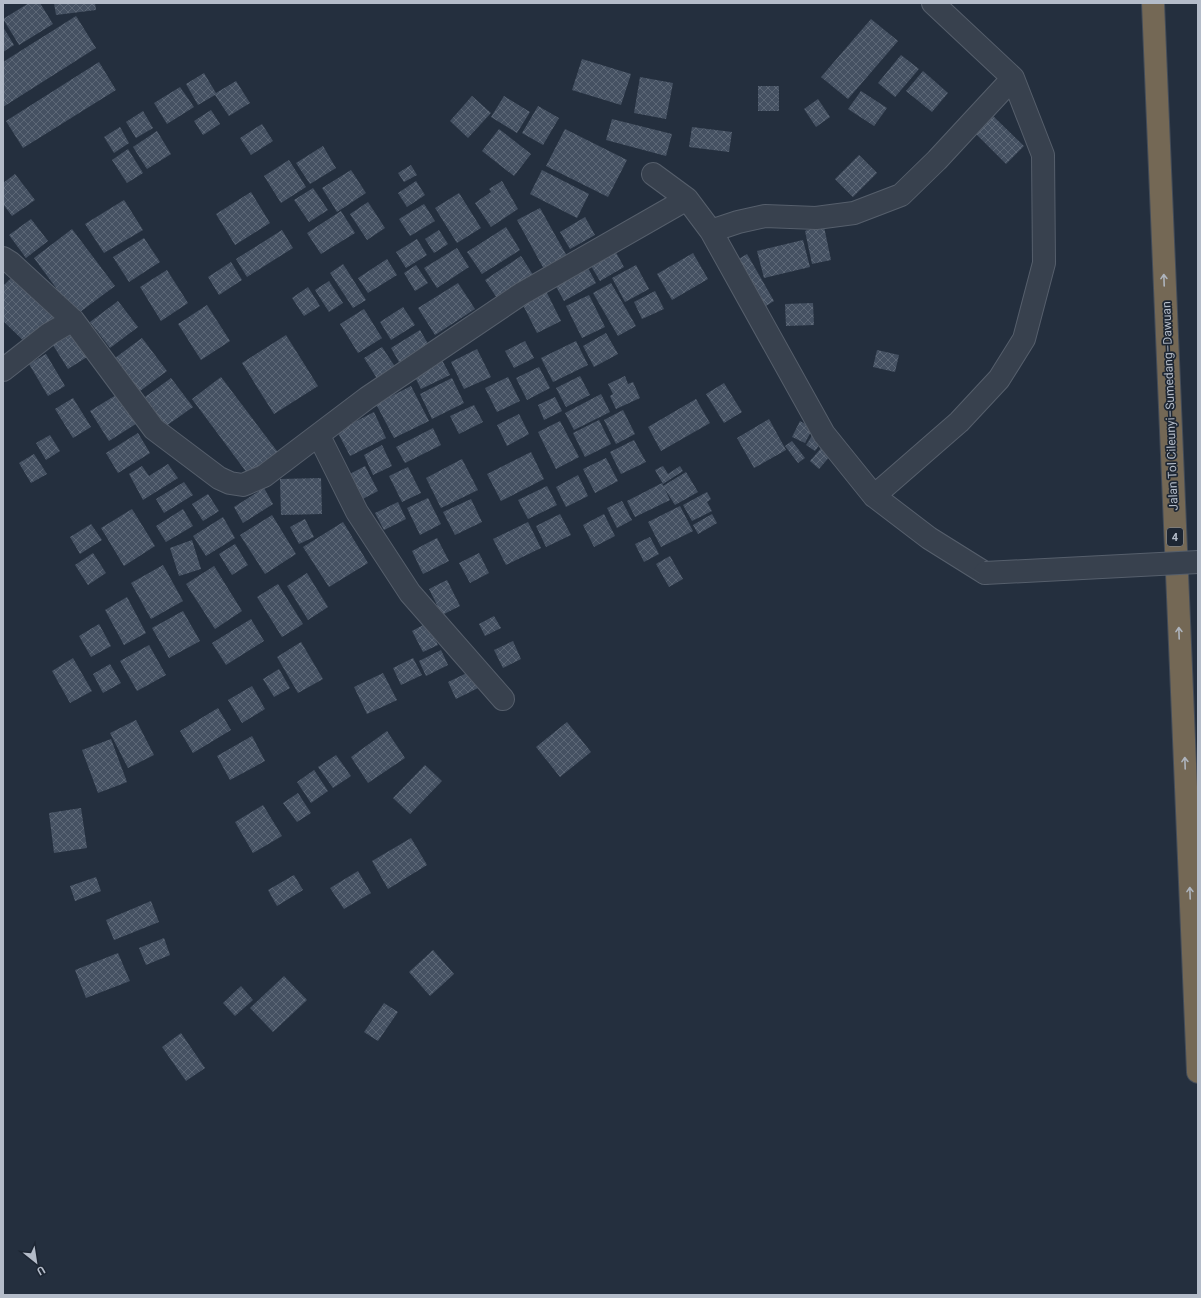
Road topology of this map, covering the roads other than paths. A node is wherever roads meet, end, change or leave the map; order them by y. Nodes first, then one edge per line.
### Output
1 (933, 3) edge
2 (1153, 3) edge
3 (1013, 78) junction
4 (654, 174) dead end
5 (687, 199) junction
6 (711, 231) junction
7 (3, 258) edge
8 (73, 320) junction
9 (3, 370) edge
10 (319, 436) junction
11 (874, 496) junction
12 (1198, 562) edge
13 (503, 699) dead end
14 (1198, 1072) edge

1 - 3 street
14 -> 2 highway, Jalan Tol Cileunyi–Sumedang–Dawuan / 4
3 - 6 street
3 - 11 street
4 - 5 street
5 - 6 street
5 - 10 street
6 - 11 street
7 - 8 street
8 - 9 street
8 - 10 street
10 - 13 street
11 - 12 street, bridge

